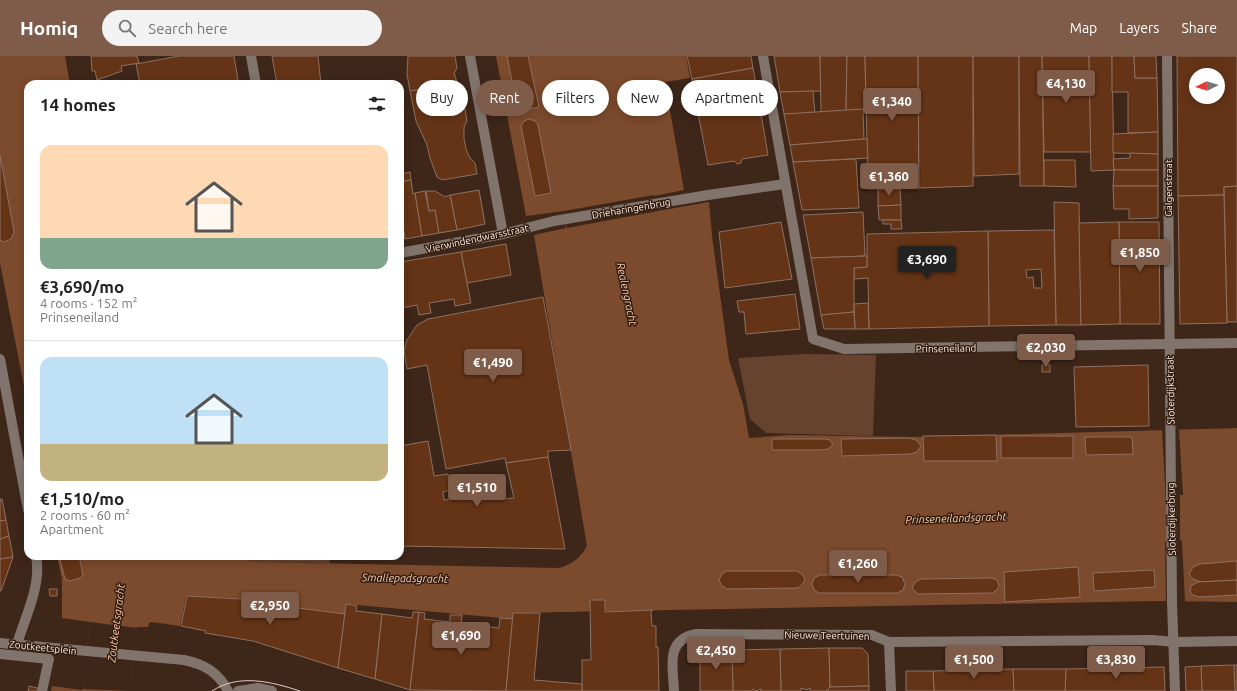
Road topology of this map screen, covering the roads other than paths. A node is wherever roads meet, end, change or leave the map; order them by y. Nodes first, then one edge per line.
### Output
1 (251, 56) edge
2 (470, 56) edge
3 (763, 56) edge
4 (1167, 56) edge
5 (255, 80) edge
6 (785, 184) junction
7 (554, 221) joint
8 (503, 234) junction
9 (404, 252) edge
10 (1237, 343) edge
11 (1169, 345) junction
12 (0, 359) edge
13 (1170, 436) joint
14 (24, 488) edge
15 (37, 560) edge
16 (1237, 641) edge
17 (889, 642) junction
18 (1174, 642) junction
19 (0, 643) edge
20 (17, 644) junction
21 (0, 654) edge
22 (42, 691) edge
23 (228, 691) edge
24 (238, 691) edge
25 (272, 691) edge
26 (674, 691) edge
27 (891, 691) edge
28 (1175, 691) edge

1 - 5 street
2 - 8 street
3 - 6 street, Prinseneiland
4 - 11 street, Galgenstraat
6 - 7 street, Drieharingenbrug
6 - 11 street, Prinseneiland
7 - 8 street, Vierwindendwarsstraat
8 - 9 street, Vierwindendwarsstraat
10 - 11 street, Prinseneiland
11 - 13 street, Sloterdijkstraat
12 - 14 street
13 - 18 street, Sloterdijkerbrug
15 - 20 street
16 - 18 street, Nieuwe Teertuinen
17 - 18 street, Nieuwe Teertuinen
17 - 26 street, Nieuwe Teertuinen
17 - 27 street
18 - 28 street
19 - 20 street, Zoutkeetsplein
20 - 23 street, Zoutkeetsplein
21 - 22 street, Zoutkeetsplein
24 - 25 street

